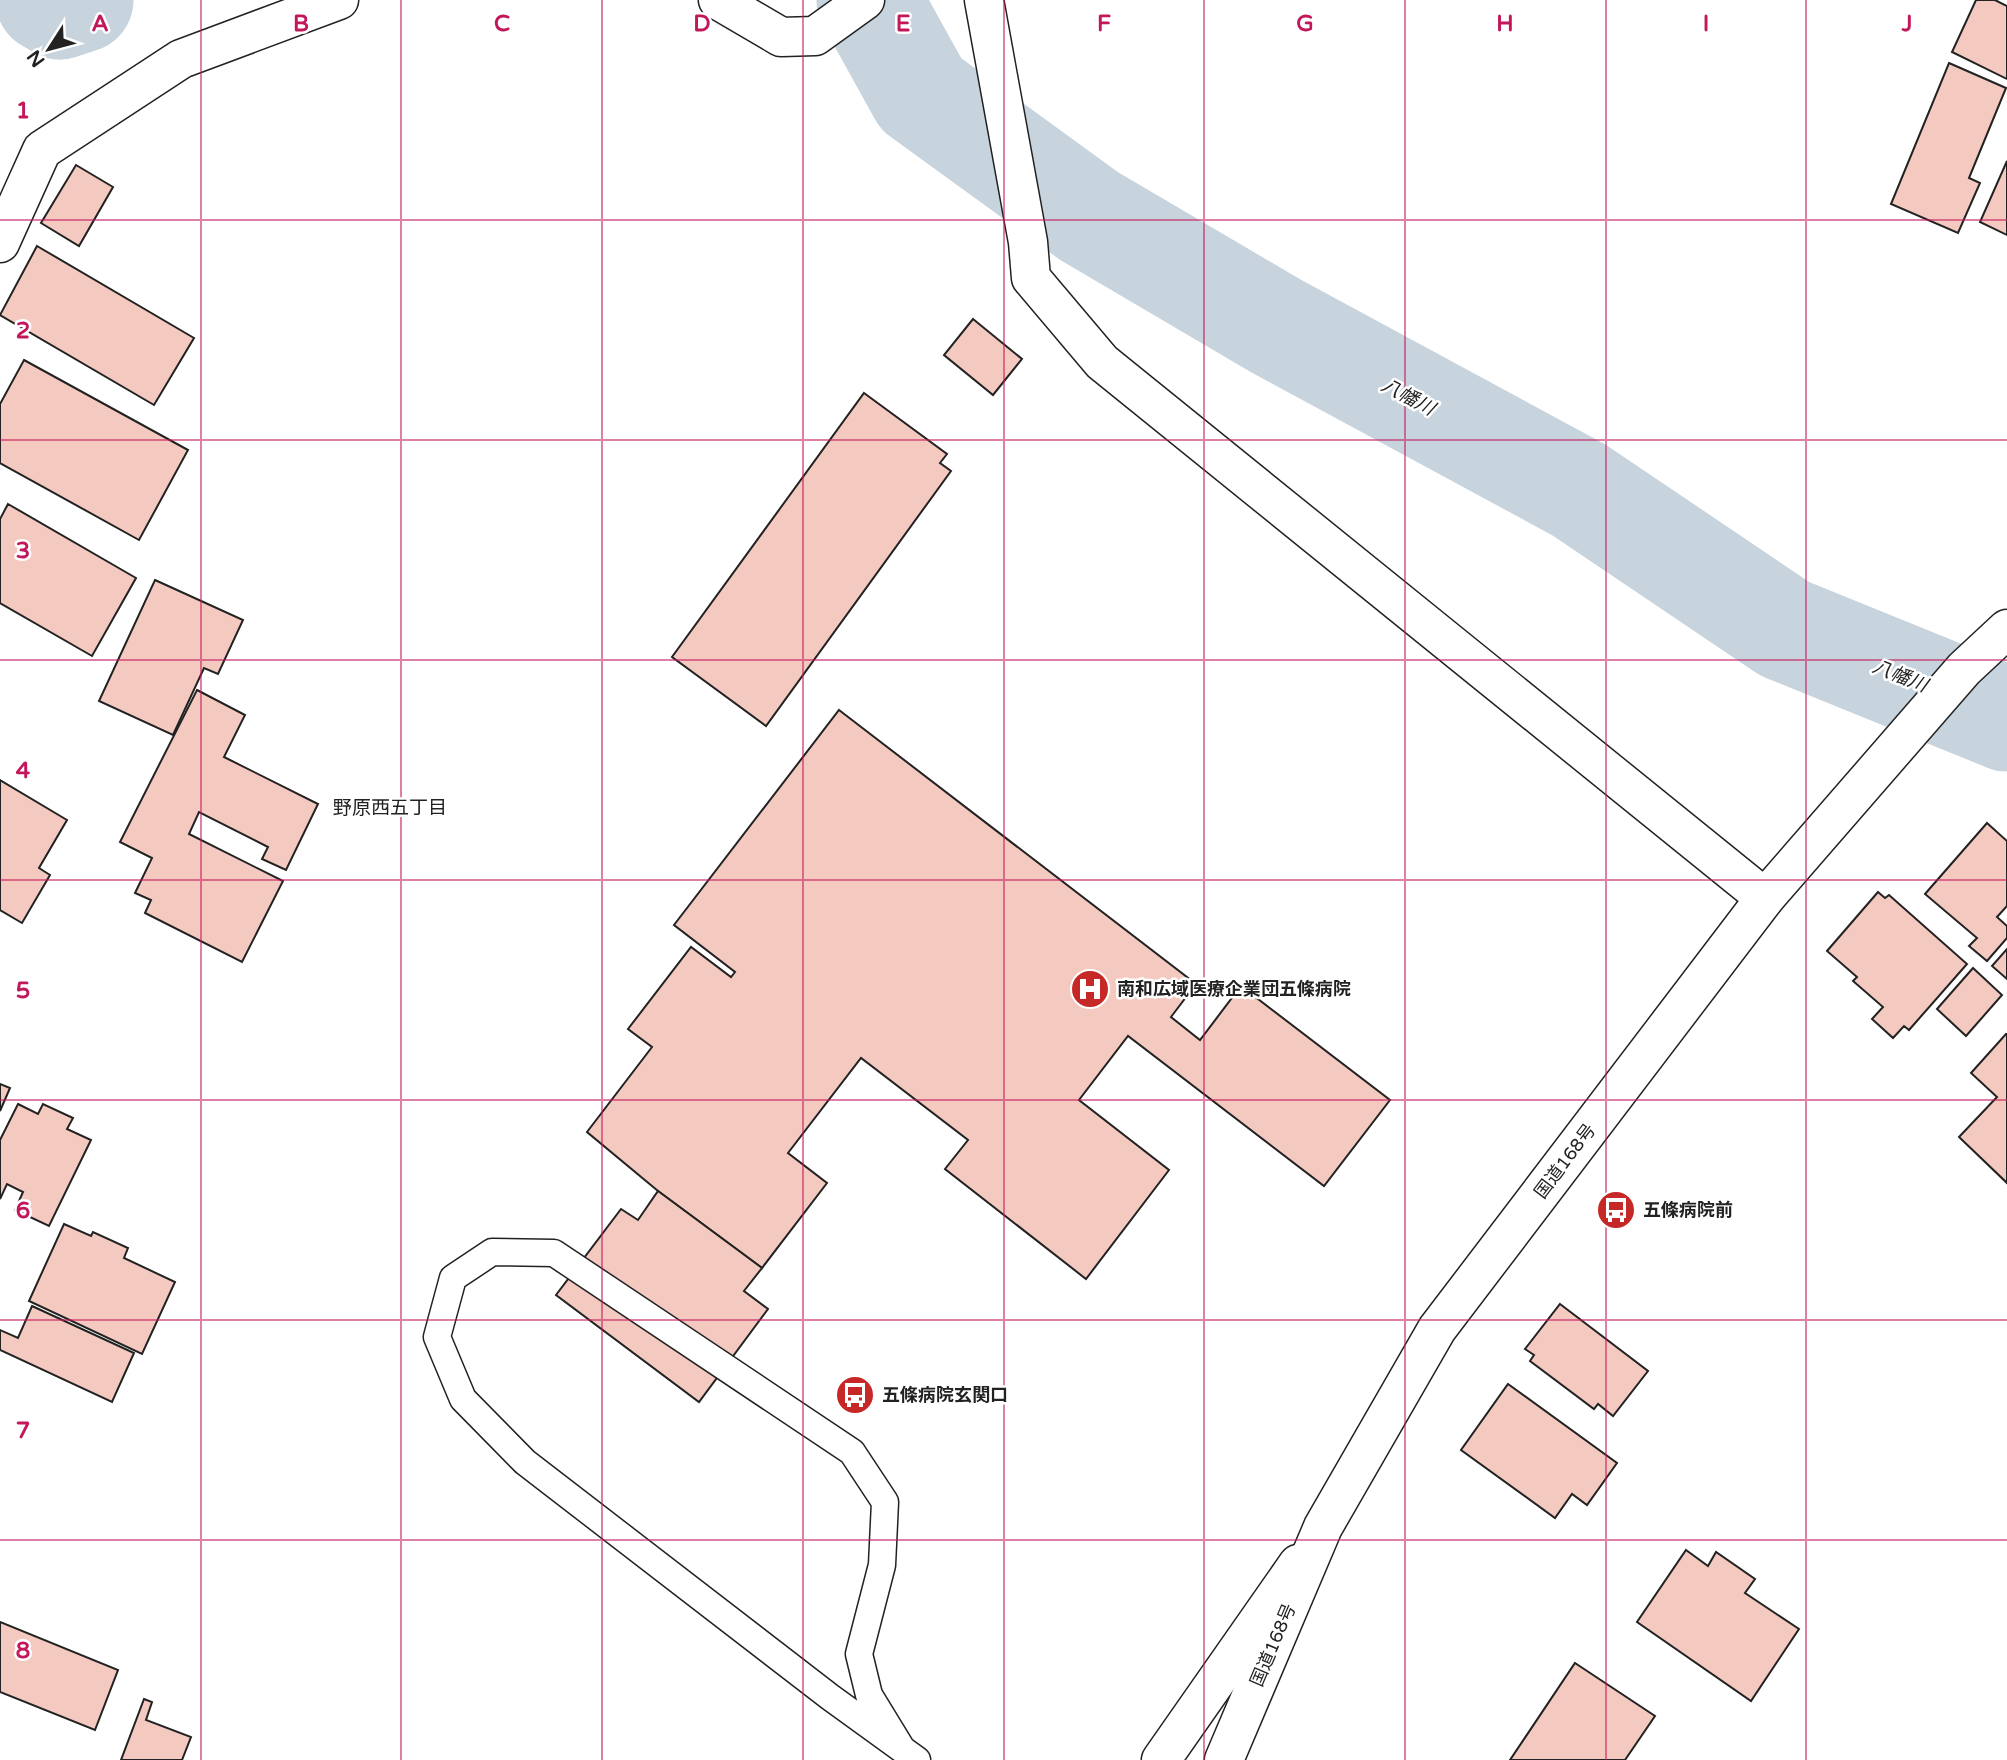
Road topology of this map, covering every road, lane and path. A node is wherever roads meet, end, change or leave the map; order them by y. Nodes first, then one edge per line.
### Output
1 (339, 0) edge
2 (718, 0) edge
3 (984, 0) edge
4 (850, 11) edge
5 (0, 243) edge
6 (2007, 629) edge
7 (1765, 898) junction
8 (1324, 1527) junction
9 (909, 1755) edge
10 (1161, 1760) edge
11 (1224, 1760) edge

1 - 5 main road
2 - 4 main road
3 - 7 main road
6 - 7 main road, 国道168号
7 - 8 main road, 国道168号
8 - 10 main road
8 - 11 main road, 国道168号
9 - 9 lane

